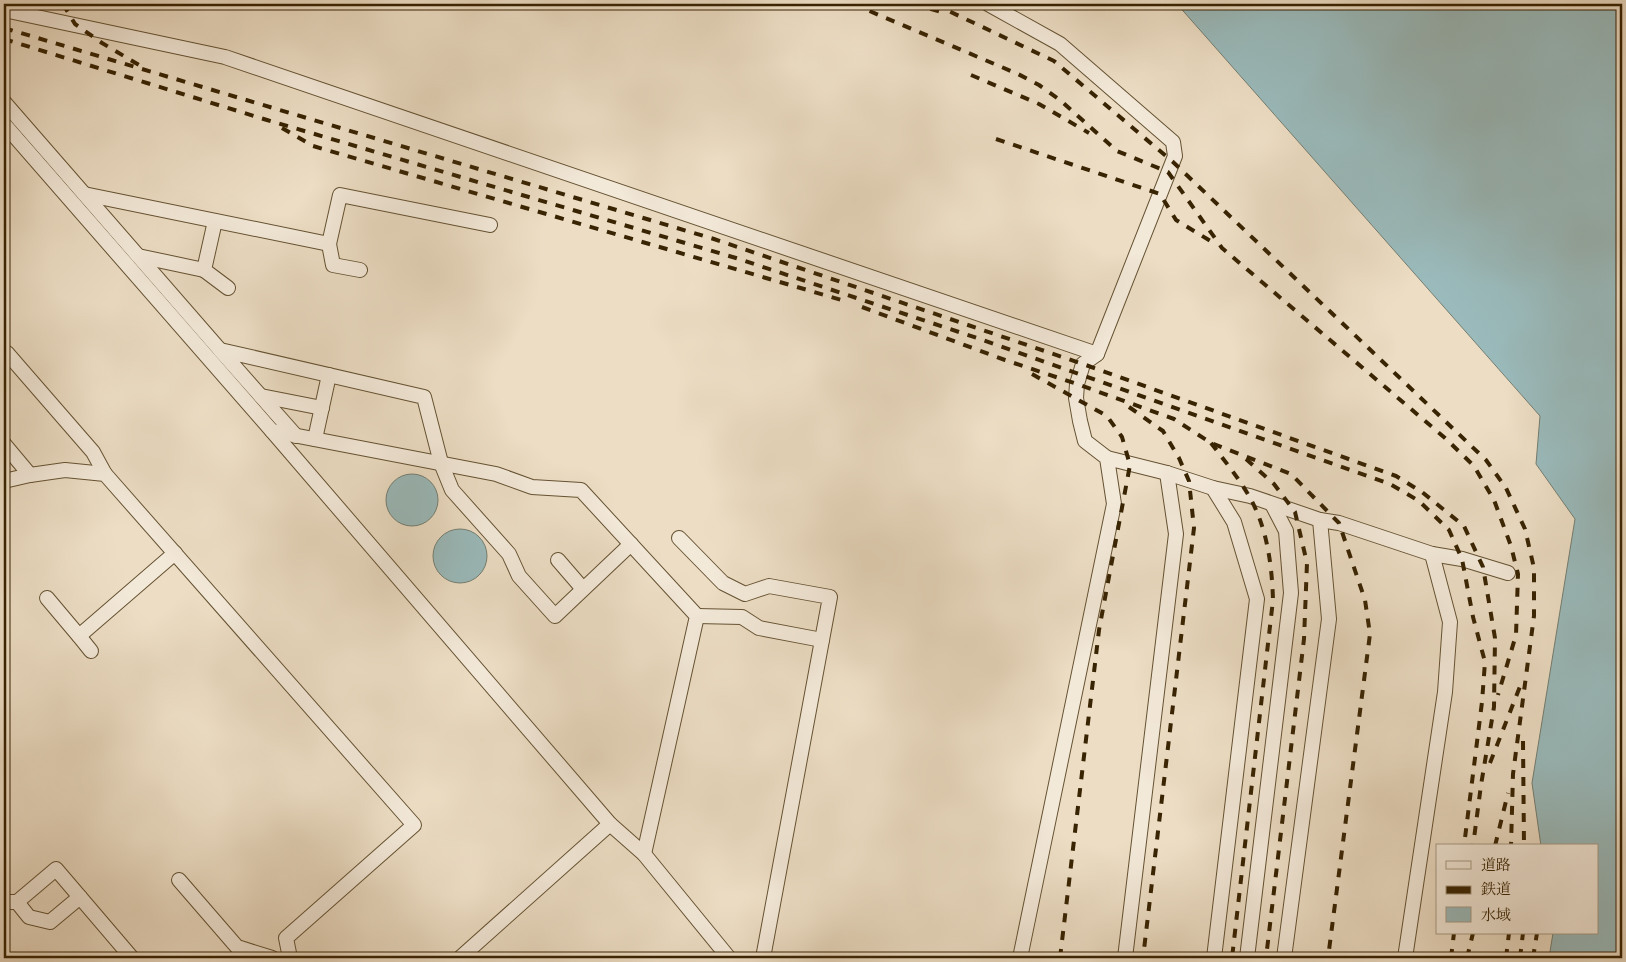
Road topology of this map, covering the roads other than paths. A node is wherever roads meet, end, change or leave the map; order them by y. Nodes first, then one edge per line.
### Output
1 (988, 4) edge
2 (4, 10) edge
3 (4, 102) edge
4 (4, 124) edge
5 (84, 194) junction
6 (215, 221) junction
7 (490, 225) dead end
8 (330, 244) junction
9 (138, 256) junction
10 (204, 270) junction
11 (360, 270) dead end
12 (228, 288) dead end
13 (220, 350) junction
14 (1098, 354) junction
15 (4, 356) edge
16 (329, 375) junction
17 (261, 396) junction
18 (322, 408) junction
19 (272, 431) junction
20 (296, 436) junction
21 (315, 439) junction
22 (4, 444) edge
23 (1107, 458) junction
24 (442, 463) junction
25 (1167, 473) junction
26 (105, 474) junction
27 (30, 475) junction
28 (4, 481) edge
29 (1214, 488) junction
30 (1272, 504) junction
31 (1320, 520) junction
32 (679, 538) dead end
33 (631, 544) junction
34 (175, 553) junction
35 (1432, 554) junction
36 (558, 560) dead end
37 (1508, 573) dead end
38 (583, 590) junction
39 (745, 594) junction
40 (47, 598) dead end
41 (697, 616) junction
42 (742, 617) junction
43 (79, 636) junction
44 (822, 640) junction
45 (91, 651) dead end
46 (610, 824) junction
47 (644, 854) junction
48 (179, 880) dead end
49 (80, 897) junction
50 (10, 902) edge
51 (132, 958) edge
52 (272, 958) edge
53 (290, 958) edge
54 (460, 958) edge
55 (729, 958) edge
56 (763, 958) edge
57 (1020, 958) edge
58 (1125, 958) edge
59 (1214, 958) edge
60 (1248, 958) edge
61 (1284, 958) edge
62 (1404, 958) edge

1 - 14 street
2 - 14 street
3 - 5 street
4 - 19 street
5 - 6 street
5 - 9 street
6 - 8 street
6 - 10 street
7 - 8 street
8 - 11 street
9 - 10 street
9 - 13 street
10 - 12 street
13 - 16 street
13 - 17 street
14 - 23 street
15 - 26 street
16 - 18 street
16 - 24 street
17 - 18 street
17 - 20 street
18 - 21 street
19 - 20 street
19 - 46 street
20 - 21 street
21 - 24 street
22 - 27 street
23 - 25 street
23 - 57 street
24 - 33 street
24 - 38 street
25 - 29 street
25 - 58 street
26 - 27 street
26 - 34 street
27 - 28 street
29 - 30 street
29 - 59 street
30 - 31 street
30 - 60 street
31 - 35 street
31 - 61 street
32 - 39 street
33 - 38 street
33 - 41 street
34 - 43 street
34 - 53 street
35 - 37 street
35 - 62 street
36 - 38 street
39 - 42 street
39 - 44 street
40 - 43 street
41 - 42 street
41 - 47 street
42 - 44 street
43 - 45 street
44 - 56 street
46 - 47 street
46 - 54 street
47 - 55 street
48 - 52 street
49 - 50 street
49 - 50 street
49 - 51 street

